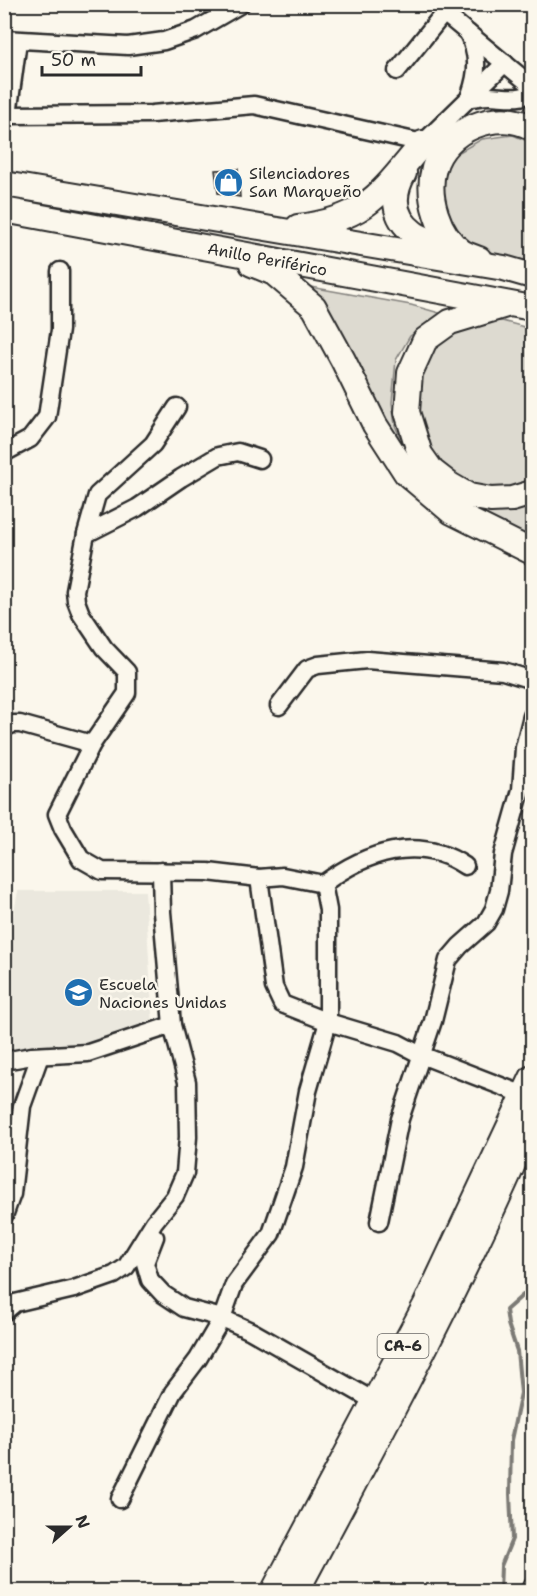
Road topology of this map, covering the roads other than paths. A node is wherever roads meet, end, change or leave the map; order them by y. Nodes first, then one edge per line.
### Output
1 (241, 4) edge
2 (441, 9) edge
3 (466, 30) junction
4 (11, 40) edge
5 (505, 63) junction
6 (396, 71) dead end
7 (532, 86) edge
8 (532, 92) edge
9 (469, 98) junction
10 (6, 115) edge
11 (532, 128) edge
12 (423, 143) junction
13 (4, 184) edge
14 (4, 210) edge
15 (272, 230) junction
16 (219, 250) junction
17 (462, 252) junction
18 (504, 268) junction
19 (60, 271) dead end
20 (532, 276) edge
21 (522, 306) edge
22 (177, 407) dead end
23 (4, 453) edge
24 (261, 459) dead end
25 (532, 493) edge
26 (86, 534) junction
27 (532, 552) edge
28 (532, 680) edge
29 (279, 706) dead end
30 (532, 716) edge
31 (4, 728) edge
32 (92, 744) junction
33 (465, 866) dead end
34 (161, 871) junction
35 (260, 878) junction
36 (323, 884) junction
37 (328, 1022) junction
38 (172, 1024) junction
39 (421, 1055) junction
40 (40, 1056) junction
41 (4, 1061) edge
42 (528, 1086) edge
43 (532, 1120) edge
44 (526, 1155) edge
45 (163, 1211) junction
46 (4, 1216) edge
47 (379, 1222) dead end
48 (4, 1312) edge
49 (222, 1318) junction
50 (384, 1405) junction
51 (120, 1499) dead end
52 (532, 1586) edge
53 (273, 1592) edge
54 (296, 1592) edge
55 (529, 1592) edge

1 - 4 street
2 - 3 street
2 - 6 street
3 - 5 street
3 - 9 street
4 - 10 street
5 - 7 street
5 - 9 street
8 - 9 street
9 - 12 street
10 - 12 street
11 - 17 highway
12 - 15 highway
12 - 17 highway
13 - 15 highway, Anillo Periférico
14 - 16 highway, Anillo Periférico
15 - 18 highway, Anillo Periférico
16 - 21 highway, Anillo Periférico
16 - 27 highway
17 - 18 highway
18 - 20 highway, Anillo Periférico
19 - 23 street
21 - 25 highway
22 - 26 street
24 - 26 street
26 - 32 street
28 - 29 street
30 - 39 street
31 - 32 street
32 - 34 street
33 - 36 street
34 - 35 street
34 - 38 street
35 - 36 street
35 - 37 street
36 - 37 street
37 - 39 street
37 - 49 street
38 - 40 street
38 - 45 street
39 - 42 street
39 - 47 street
40 - 41 street
40 - 46 street
42 - 50 highway, CA-6
43 - 44 highway, CA-6
44 - 50 highway, CA-6
45 - 48 street
45 - 49 street
49 - 50 street
49 - 51 street
50 - 53 highway, CA-6
50 - 54 highway, CA-6
52 - 55 street

